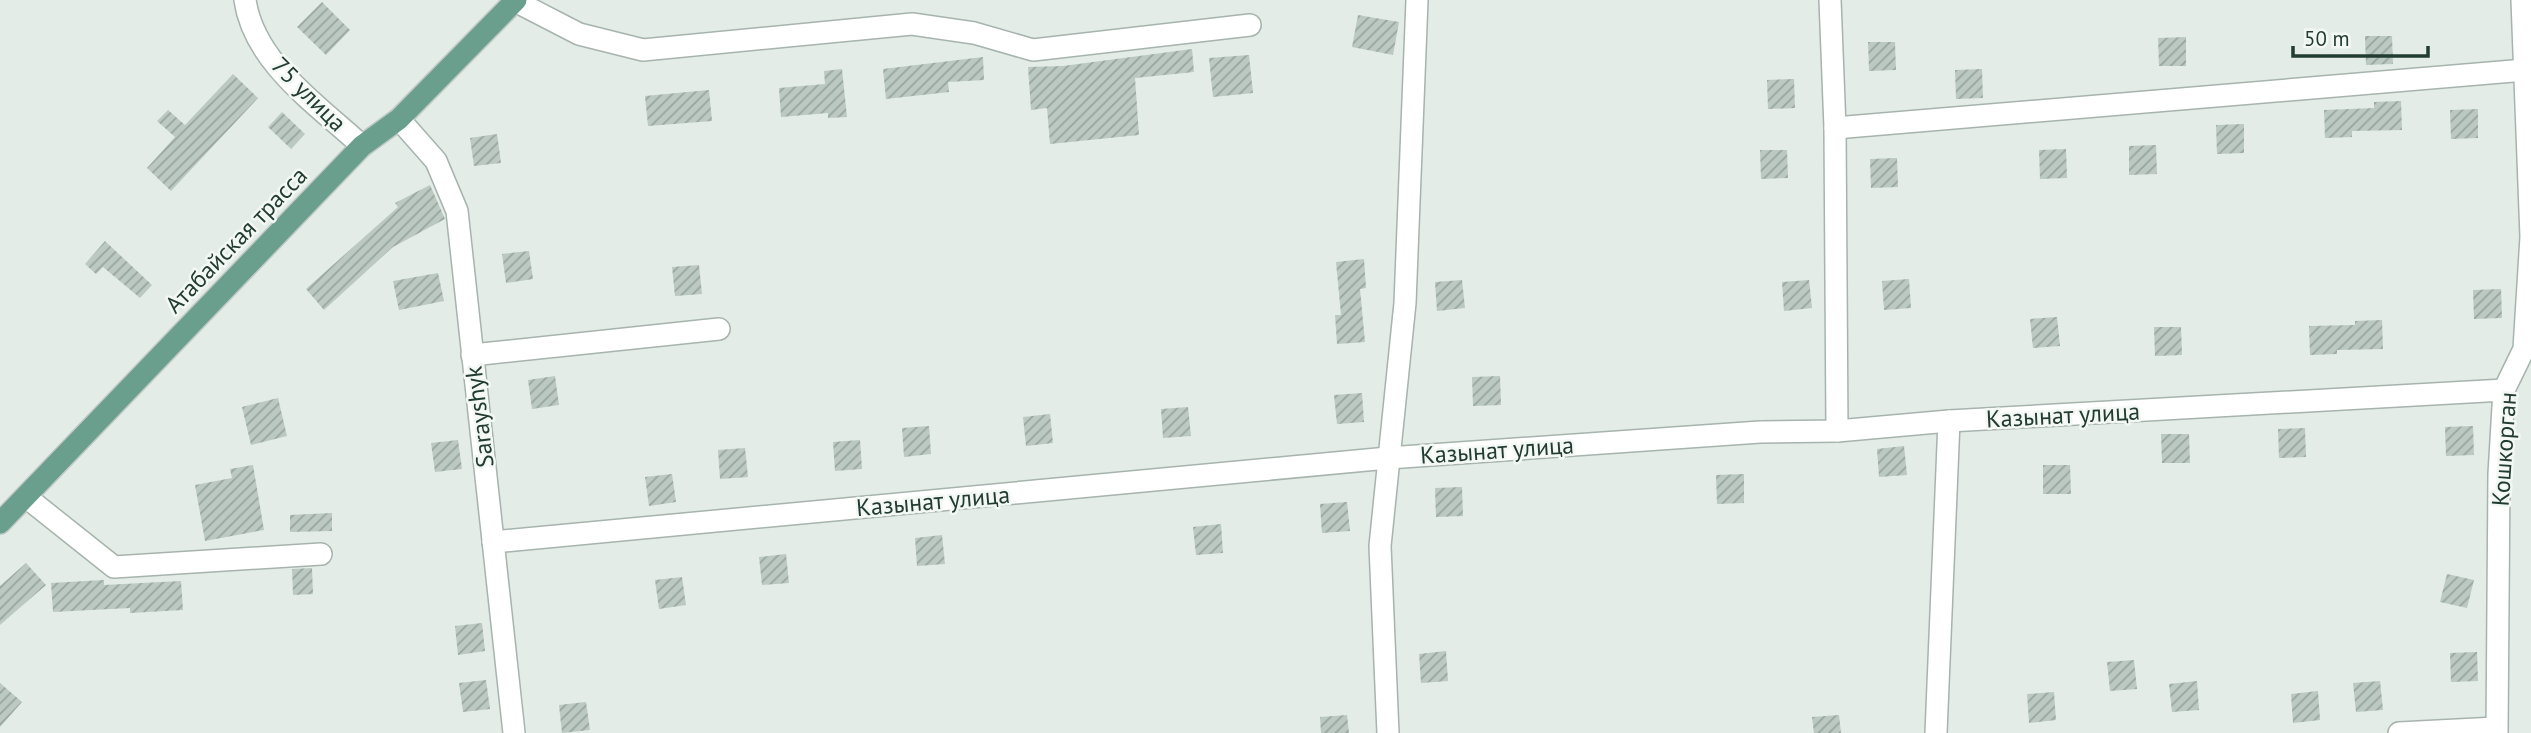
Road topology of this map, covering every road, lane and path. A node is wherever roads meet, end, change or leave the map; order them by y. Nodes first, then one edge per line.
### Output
1 (515, 0) edge
2 (1417, 0) edge
3 (1830, 0) edge
4 (2522, 0) edge
5 (247, 2) edge
6 (1250, 25) dead end
7 (2525, 70) junction
8 (399, 120) junction
9 (1835, 128) junction
10 (362, 145) junction
11 (719, 329) dead end
12 (472, 355) junction
13 (2504, 390) junction
14 (1949, 421) junction
15 (1837, 431) junction
16 (1388, 458) junction
17 (26, 497) junction
18 (0, 523) edge
19 (493, 541) junction
20 (321, 554) dead end
21 (2496, 731) edge
22 (514, 733) edge
23 (1388, 733) edge
24 (1936, 733) edge
25 (2399, 733) edge

1 - 6 street
1 - 8 main road, Атабайская трасса
2 - 16 street
3 - 9 street
4 - 7 street, Кошкорган
5 - 10 street, 75 улица
7 - 9 street
7 - 13 street, Кошкорган
8 - 10 main road, Атабайская трасса
8 - 12 street, Sarayshyk
9 - 15 street
10 - 17 main road, Атабайская трасса
11 - 12 street
12 - 19 street, Sarayshyk
13 - 14 street, Казынат улица
13 - 21 street, Кошкорган
14 - 15 street, Казынат улица
14 - 24 street
15 - 16 street, Казынат улица
16 - 19 street, Казынат улица
16 - 23 street
17 - 18 main road, Атабайская трасса
17 - 20 street
19 - 22 street, Sarayshyk
21 - 25 street

